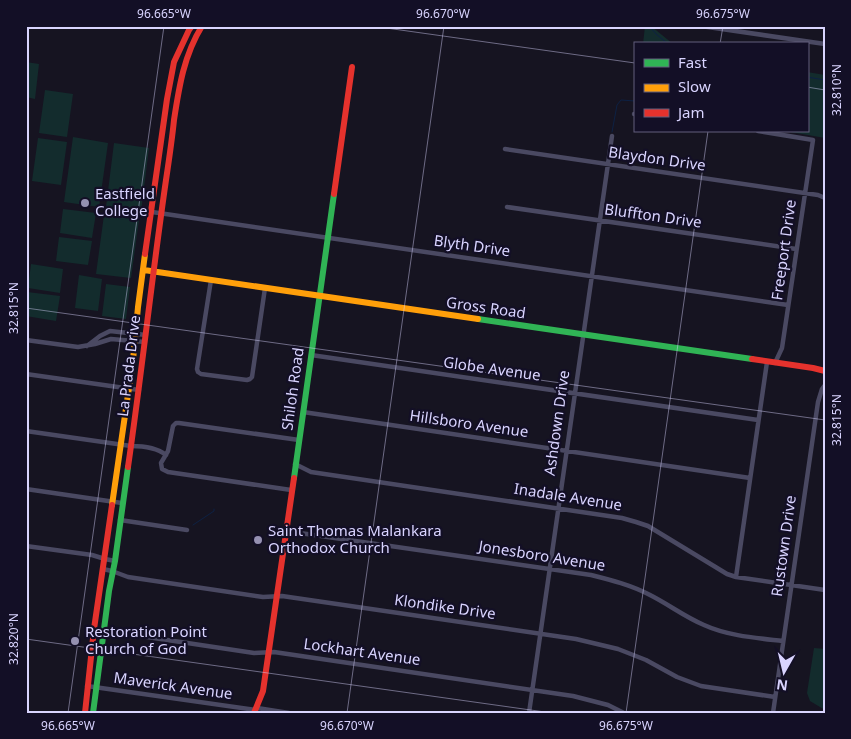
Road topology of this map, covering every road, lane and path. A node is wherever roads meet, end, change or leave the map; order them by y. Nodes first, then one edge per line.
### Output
1 (192, 26) edge
2 (202, 26) edge
3 (701, 26) edge
4 (825, 44) edge
5 (174, 62) junction
6 (184, 66) junction
7 (352, 67) dead end
8 (164, 125) junction
9 (174, 126) junction
10 (764, 132) edge
11 (612, 136) dead end
12 (505, 149) dead end
13 (608, 164) junction
14 (804, 193) junction
15 (825, 198) edge
16 (507, 207) dead end
17 (152, 212) junction
18 (161, 213) junction
19 (600, 220) junction
20 (328, 238) junction
21 (796, 250) junction
22 (144, 270) junction
23 (153, 271) junction
24 (591, 276) junction
25 (211, 280) junction
26 (265, 288) junction
27 (319, 296) junction
28 (788, 306) junction
29 (583, 335) junction
30 (135, 338) junction
31 (146, 339) junction
32 (26, 340) edge
33 (311, 355) junction
34 (767, 362) junction
35 (775, 363) junction
36 (825, 371) edge
37 (26, 374) edge
38 (825, 384) edge
39 (129, 389) junction
40 (139, 390) junction
41 (574, 393) junction
42 (303, 412) junction
43 (758, 420) junction
44 (26, 431) edge
45 (299, 440) junction
46 (121, 445) junction
47 (131, 446) junction
48 (566, 450) junction
49 (166, 455) junction
50 (295, 464) junction
51 (750, 478) junction
52 (26, 489) edge
53 (291, 490) junction
54 (113, 502) junction
55 (122, 503) junction
56 (558, 508) junction
57 (120, 520) junction
58 (187, 530) dead end
59 (286, 531) junction
60 (26, 546) edge
61 (105, 559) junction
62 (115, 561) junction
63 (103, 569) junction
64 (549, 569) junction
65 (112, 571) junction
66 (736, 577) junction
67 (792, 585) junction
68 (825, 590) edge
69 (276, 596) junction
70 (94, 629) junction
71 (104, 631) junction
72 (540, 634) junction
73 (783, 641) junction
74 (269, 652) junction
75 (87, 686) junction
76 (96, 687) junction
77 (532, 690) junction
78 (775, 697) junction
79 (255, 710) edge
80 (85, 713) edge
81 (93, 713) edge
82 (289, 713) edge
83 (529, 713) edge
84 (624, 713) edge
85 (773, 713) edge

1 - 5 main road, La Prada Drive
2 - 6 main road, La Prada Drive
3 - 4 street
5 - 6 main road
5 - 8 main road, La Prada Drive
6 - 9 main road, La Prada Drive
7 - 20 main road, Shiloh Road
8 - 9 main road
8 - 17 main road, La Prada Drive
9 - 18 main road, La Prada Drive
10 - 14 street, Freeport Drive
11 - 13 street, Ashdown Drive
12 - 13 street, Blaydon Drive
13 - 14 street, Blaydon Drive
13 - 19 street, Ashdown Drive
14 - 15 street
14 - 21 street, Freeport Drive
16 - 19 street, Bluffton Drive
17 - 18 street, Blyth Drive
17 - 22 main road, La Prada Drive
18 - 20 street, Blyth Drive
18 - 23 main road, La Prada Drive
19 - 21 street, Bluffton Drive
19 - 24 street, Ashdown Drive
20 - 24 street, Blyth Drive
20 - 27 main road, Shiloh Road
21 - 28 street, Freeport Drive
22 - 23 main road, Gross Road
22 - 30 main road, La Prada Drive
23 - 25 main road, Gross Road
23 - 31 main road, La Prada Drive
24 - 28 street, Blyth Drive
24 - 29 street, Ashdown Drive
25 - 26 main road, Gross Road
25 - 26 street
26 - 27 main road, Gross Road
27 - 29 main road, Gross Road
27 - 33 main road, Shiloh Road
28 - 35 street, Freeport Drive
29 - 34 main road, Gross Road
29 - 41 street, Ashdown Drive
30 - 31 street
30 - 32 street
30 - 39 main road, La Prada Drive
31 - 40 main road, La Prada Drive
33 - 41 street, Globe Avenue
33 - 42 main road, Shiloh Road
34 - 35 main road, Gross Road
34 - 43 street
35 - 36 main road, Gross Road
37 - 39 street
38 - 67 street, Rustown Drive
39 - 40 street
39 - 46 main road, La Prada Drive
40 - 47 main road, La Prada Drive
41 - 43 street, Globe Avenue
41 - 48 street, Ashdown Drive
42 - 45 main road, Shiloh Road
42 - 48 street, Hillsboro Avenue
43 - 51 street
44 - 46 street
45 - 49 street
45 - 50 main road, Shiloh Road
46 - 47 street
46 - 54 main road, La Prada Drive
47 - 49 street
47 - 55 main road, La Prada Drive
48 - 51 street, Hillsboro Avenue
48 - 56 street, Ashdown Drive
49 - 53 street
50 - 53 main road, Shiloh Road
50 - 56 street, Inadale Avenue
51 - 66 street
52 - 54 street
53 - 59 main road, Shiloh Road
54 - 55 street
54 - 61 main road, La Prada Drive
55 - 57 main road, La Prada Drive
56 - 64 street, Ashdown Drive
56 - 66 street, Inadale Avenue
57 - 58 street
57 - 62 main road, La Prada Drive
59 - 64 street, Jonesboro Avenue
59 - 69 main road, Shiloh Road
60 - 61 street
61 - 62 street
61 - 63 main road, La Prada Drive
62 - 65 main road, La Prada Drive
63 - 65 street, Klondike Drive
63 - 70 main road, La Prada Drive
64 - 72 street, Ashdown Drive
64 - 73 street, Jonesboro Avenue
65 - 69 street, Klondike Drive
65 - 71 main road, La Prada Drive
66 - 67 street, Inadale Avenue
67 - 68 street, Inadale Avenue
67 - 73 street, Rustown Drive
69 - 72 street, Klondike Drive
69 - 74 main road, Shiloh Road
70 - 71 street, Lockhart Avenue
70 - 75 main road, La Prada Drive
71 - 74 street, Lockhart Avenue
71 - 76 main road, La Prada Drive
72 - 77 street, Ashdown Drive
72 - 78 street, Klondike Drive
73 - 78 street, Rustown Drive
74 - 77 street, Lockhart Avenue
74 - 79 main road, Shiloh Road
75 - 76 street, Maverick Avenue
75 - 80 main road, La Prada Drive
76 - 79 street, Maverick Avenue
76 - 81 main road, La Prada Drive
77 - 83 street, Ashdown Drive
77 - 84 street, Lockhart Avenue
78 - 85 street, Rustown Drive
79 - 82 street, Maverick Avenue

